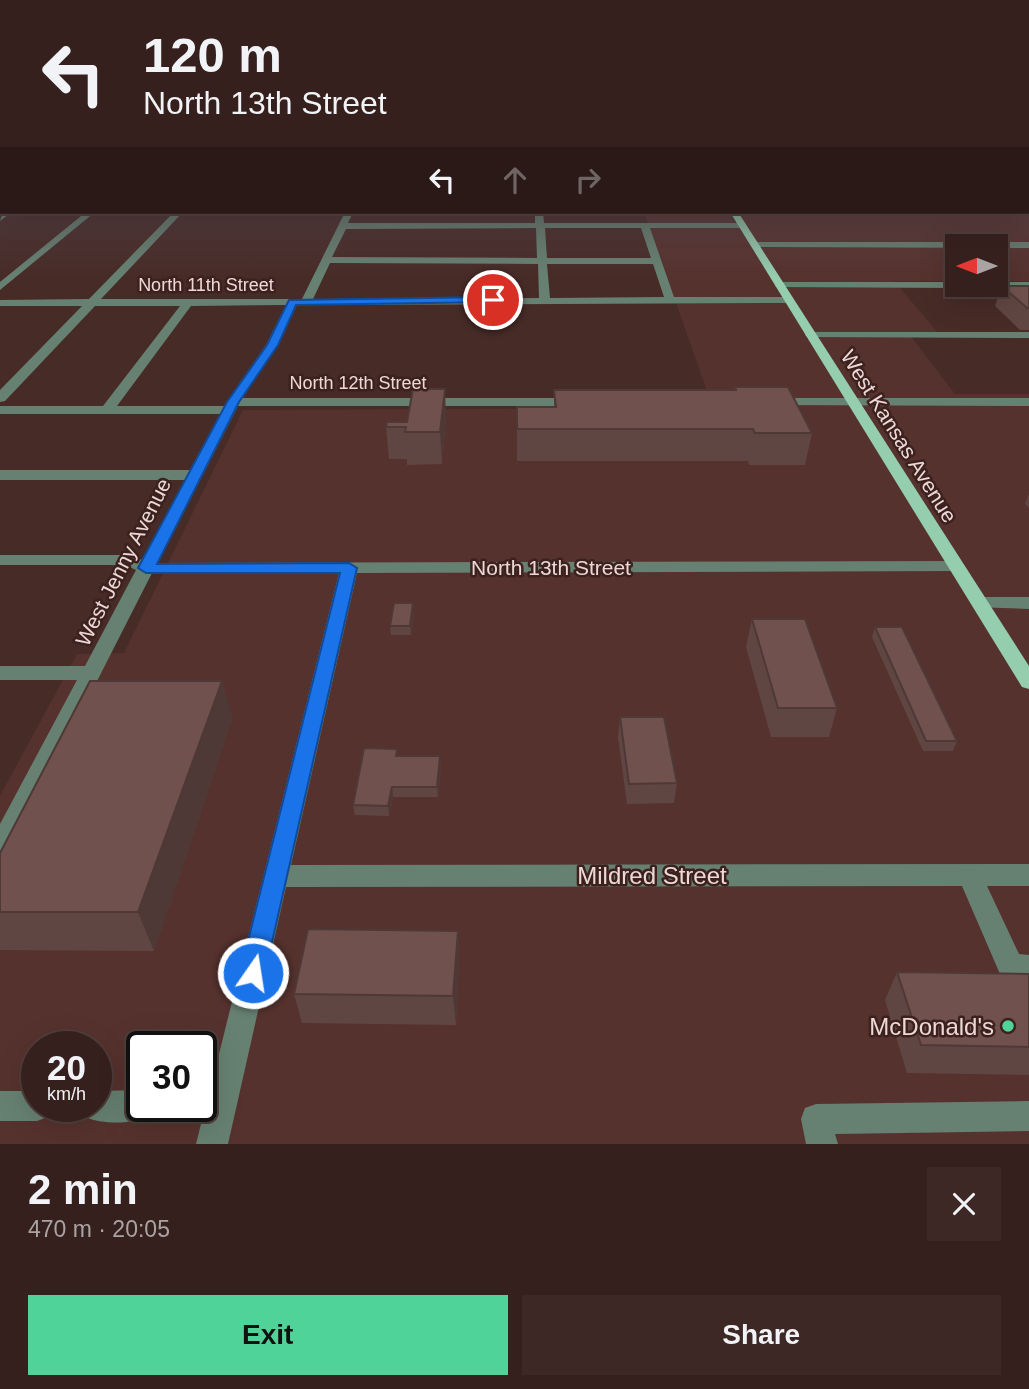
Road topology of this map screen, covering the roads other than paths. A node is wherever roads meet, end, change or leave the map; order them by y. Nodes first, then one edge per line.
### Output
1 (89, 214) edge
2 (177, 214) edge
3 (348, 214) edge
4 (539, 214) edge
5 (738, 218) edge
6 (644, 225) junction
7 (342, 226) junction
8 (540, 226) junction
9 (755, 245) junction
10 (1029, 245) edge
11 (326, 260) junction
12 (542, 260) junction
13 (656, 261) junction
14 (780, 285) junction
15 (945, 285) edge
16 (1008, 285) edge
17 (1029, 285) edge
18 (0, 287) edge
19 (545, 300) junction
20 (670, 300) junction
21 (789, 300) junction
22 (300, 301) junction
23 (0, 303) edge
24 (92, 303) junction
25 (188, 303) junction
26 (811, 335) junction
27 (1029, 335) edge
28 (0, 398) edge
29 (592, 402) edge
30 (757, 402) edge
31 (853, 402) junction
32 (1029, 402) edge
33 (231, 406) junction
34 (0, 410) edge
35 (107, 410) junction
36 (0, 475) edge
37 (194, 475) junction
38 (0, 560) edge
39 (956, 566) junction
40 (146, 568) junction
41 (349, 568) junction
42 (980, 603) junction
43 (1029, 603) edge
44 (0, 673) edge
45 (92, 673) junction
46 (1029, 682) edge
47 (6, 823) edge
48 (0, 847) edge
49 (970, 875) junction
50 (1029, 875) edge
51 (276, 876) junction
52 (1020, 966) edge
53 (217, 1084) edge
54 (0, 1106) edge
55 (21, 1106) edge
56 (1029, 1116) edge
57 (211, 1122) edge
58 (819, 1131) edge
59 (212, 1144) edge

1 - 18 street
2 - 24 street
3 - 7 street, West Jenny Avenue
4 - 8 street
5 - 6 street
5 - 9 main road, West Kansas Avenue
6 - 8 street
6 - 13 street
7 - 8 street
7 - 11 street, West Jenny Avenue
8 - 12 street
9 - 10 street
9 - 14 main road, West Kansas Avenue
11 - 12 street
11 - 22 street, West Jenny Avenue
12 - 13 street
12 - 19 street
13 - 20 street
14 - 15 street
14 - 21 main road, West Kansas Avenue
16 - 17 street
19 - 20 street, North 11th Street
19 - 22 street, North 11th Street
20 - 21 street, North 11th Street
21 - 26 main road, West Kansas Avenue
22 - 25 street, North 11th Street
22 - 33 street, West Jenny Avenue
23 - 24 street, North 11th Street
24 - 25 street, North 11th Street
24 - 28 street
25 - 35 street
26 - 27 street
26 - 31 main road, West Kansas Avenue
29 - 33 street, North 12th Street
30 - 31 street
31 - 32 street
31 - 39 main road, West Kansas Avenue
33 - 35 street, North 12th Street
33 - 37 street, West Jenny Avenue
34 - 35 street, North 12th Street
36 - 37 street
37 - 40 street, West Jenny Avenue
38 - 40 street, North 13th Street
39 - 41 street, North 13th Street
39 - 42 main road, West Kansas Avenue
40 - 41 street, North 13th Street
40 - 45 street, West Jenny Avenue
41 - 51 street
42 - 43 street
42 - 46 main road, West Kansas Avenue
44 - 45 street
45 - 47 street, West Jenny Avenue
47 - 48 street, West Jenny Avenue
49 - 50 street, Mildred Street
49 - 51 street, Mildred Street
49 - 52 street
51 - 53 street
54 - 55 street
56 - 58 street
57 - 59 street

